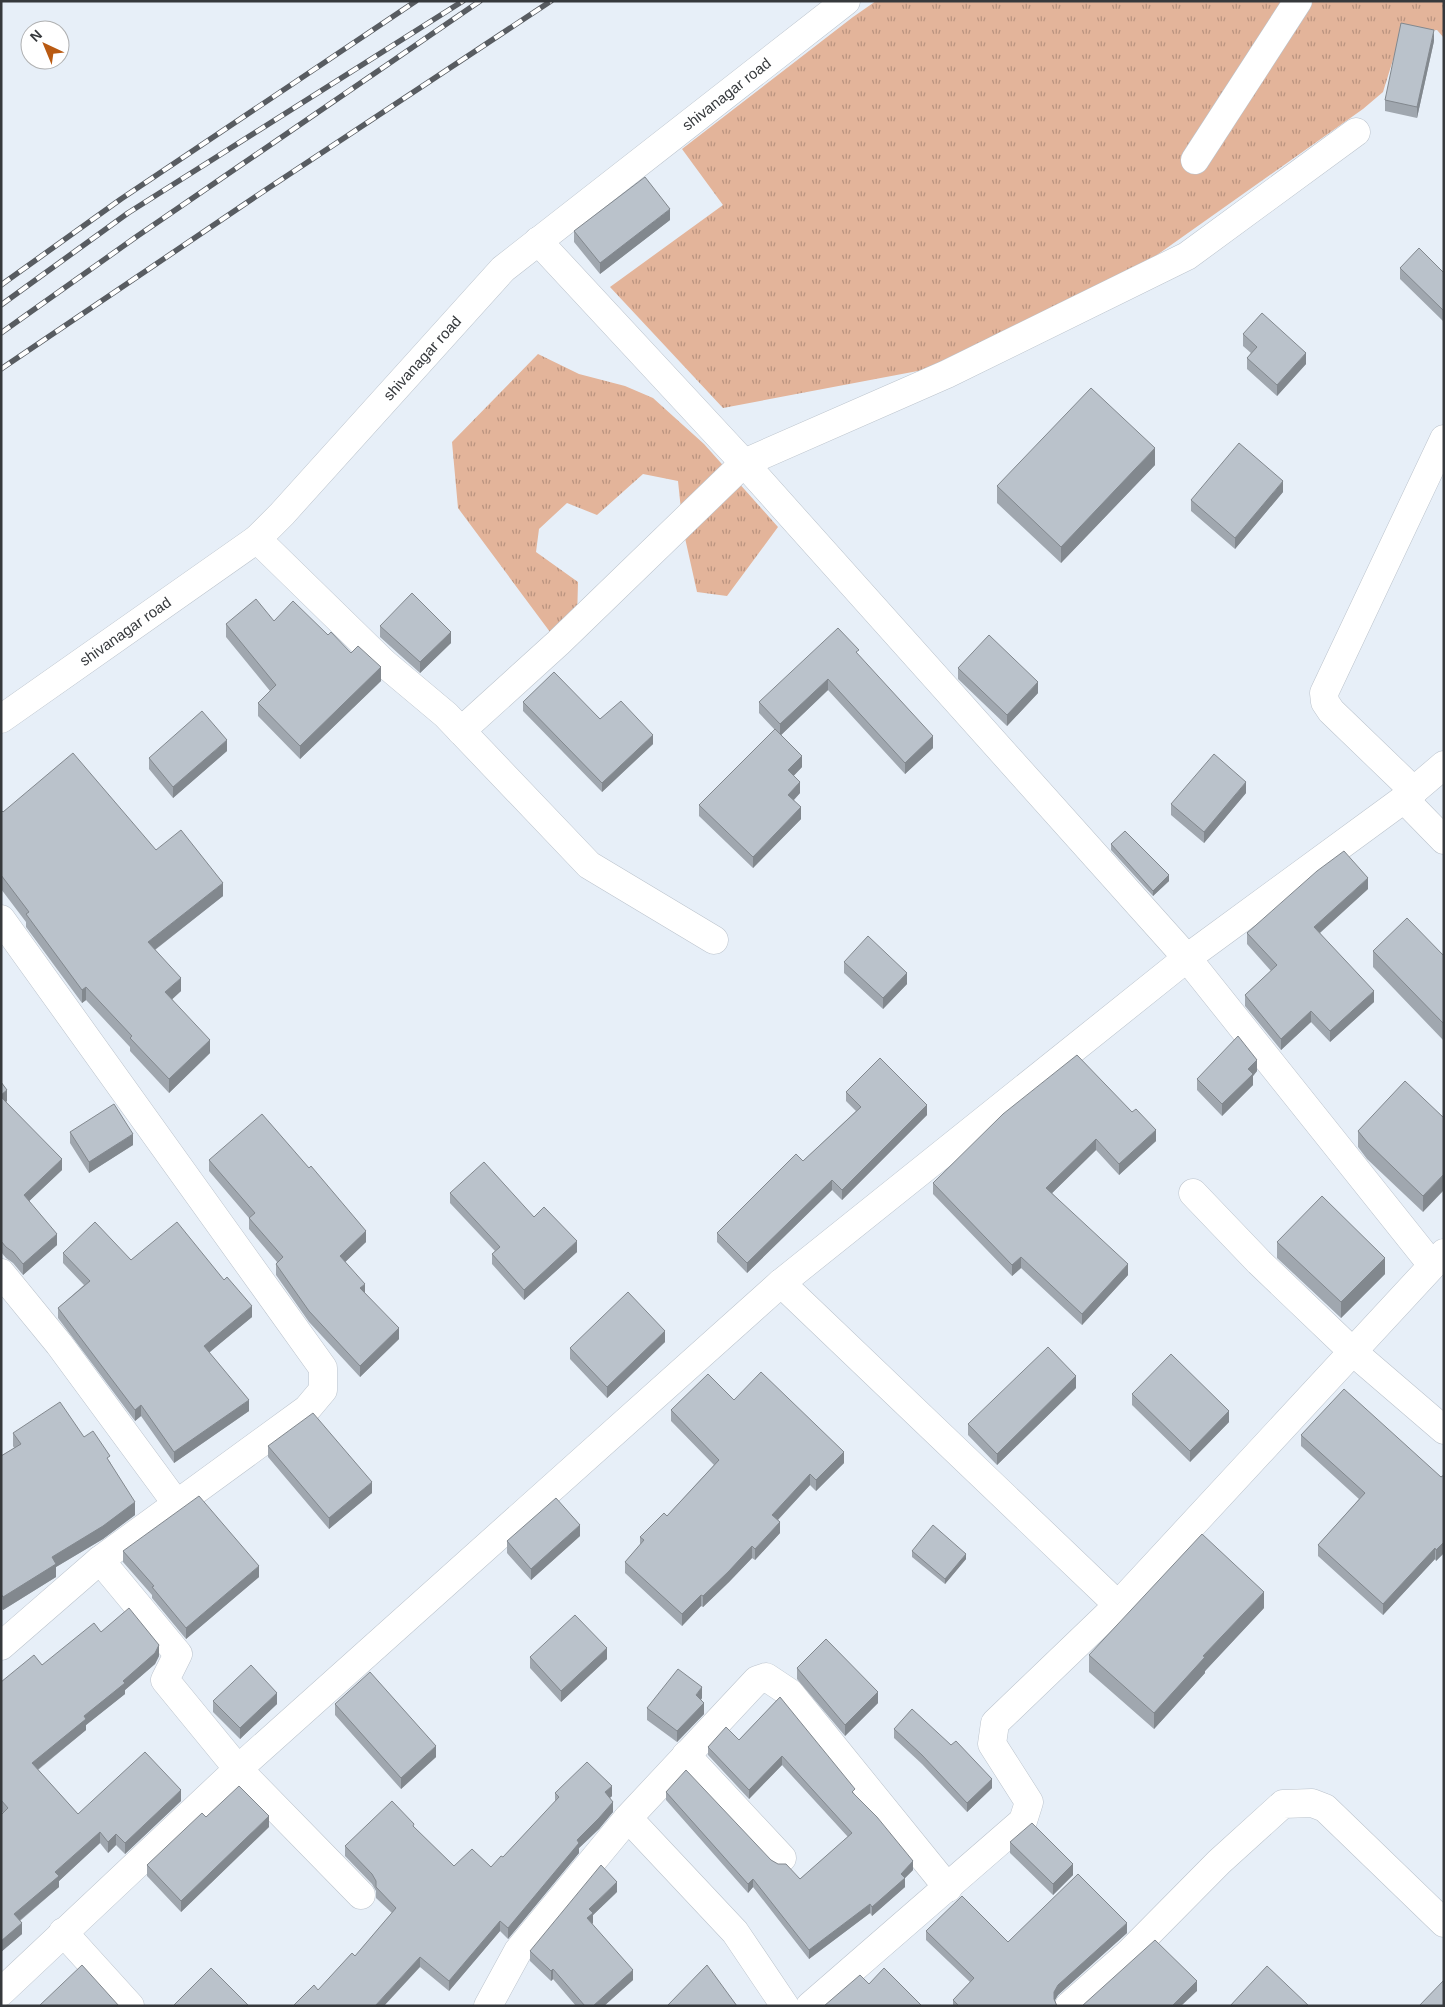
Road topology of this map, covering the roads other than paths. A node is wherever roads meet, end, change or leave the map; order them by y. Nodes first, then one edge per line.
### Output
1 (846, 1) edge
2 (1298, 1) edge
3 (1356, 132) dead end
4 (1195, 160) dead end
5 (538, 241) junction
6 (1444, 439) edge
7 (744, 462) junction
8 (257, 539) junction
9 (1, 719) edge
10 (462, 731) junction
11 (1444, 765) edge
12 (1409, 795) junction
13 (1444, 840) edge
14 (1, 920) edge
15 (714, 940) dead end
16 (1187, 958) junction
17 (1192, 1193) dead end
18 (1438, 1259) edge
19 (1, 1273) edge
20 (781, 1283) junction
21 (1352, 1351) junction
22 (1444, 1430) edge
23 (176, 1503) junction
24 (100, 1560) junction
25 (1118, 1605) junction
26 (1, 1646) edge
27 (686, 1755) junction
28 (238, 1770) junction
29 (628, 1818) junction
30 (782, 1858) dead end
31 (948, 1888) junction
32 (361, 1895) dead end
33 (1444, 1923) edge
34 (64, 1932) junction
35 (1, 1992) edge
36 (130, 2006) edge
37 (488, 2006) edge
38 (786, 2006) edge
39 (810, 2006) edge
40 (1069, 2006) edge

1 - 5 street, shivanagar road
2 - 4 street
3 - 7 street
5 - 7 street
5 - 8 street, shivanagar road
6 - 12 street
7 - 10 street
7 - 16 street
8 - 9 street, shivanagar road
8 - 10 street
10 - 15 street
11 - 12 street
12 - 13 street
12 - 16 street
14 - 23 street
16 - 18 street
16 - 20 street
17 - 21 street
18 - 21 street
19 - 23 street
20 - 25 street
20 - 28 street
21 - 22 street
21 - 25 street
23 - 24 street
24 - 26 street
24 - 28 street
25 - 31 street
27 - 29 street
27 - 30 street
27 - 31 street
28 - 32 street
28 - 34 street
29 - 37 street
29 - 38 street
31 - 39 street
33 - 40 street
34 - 35 street
34 - 36 street

